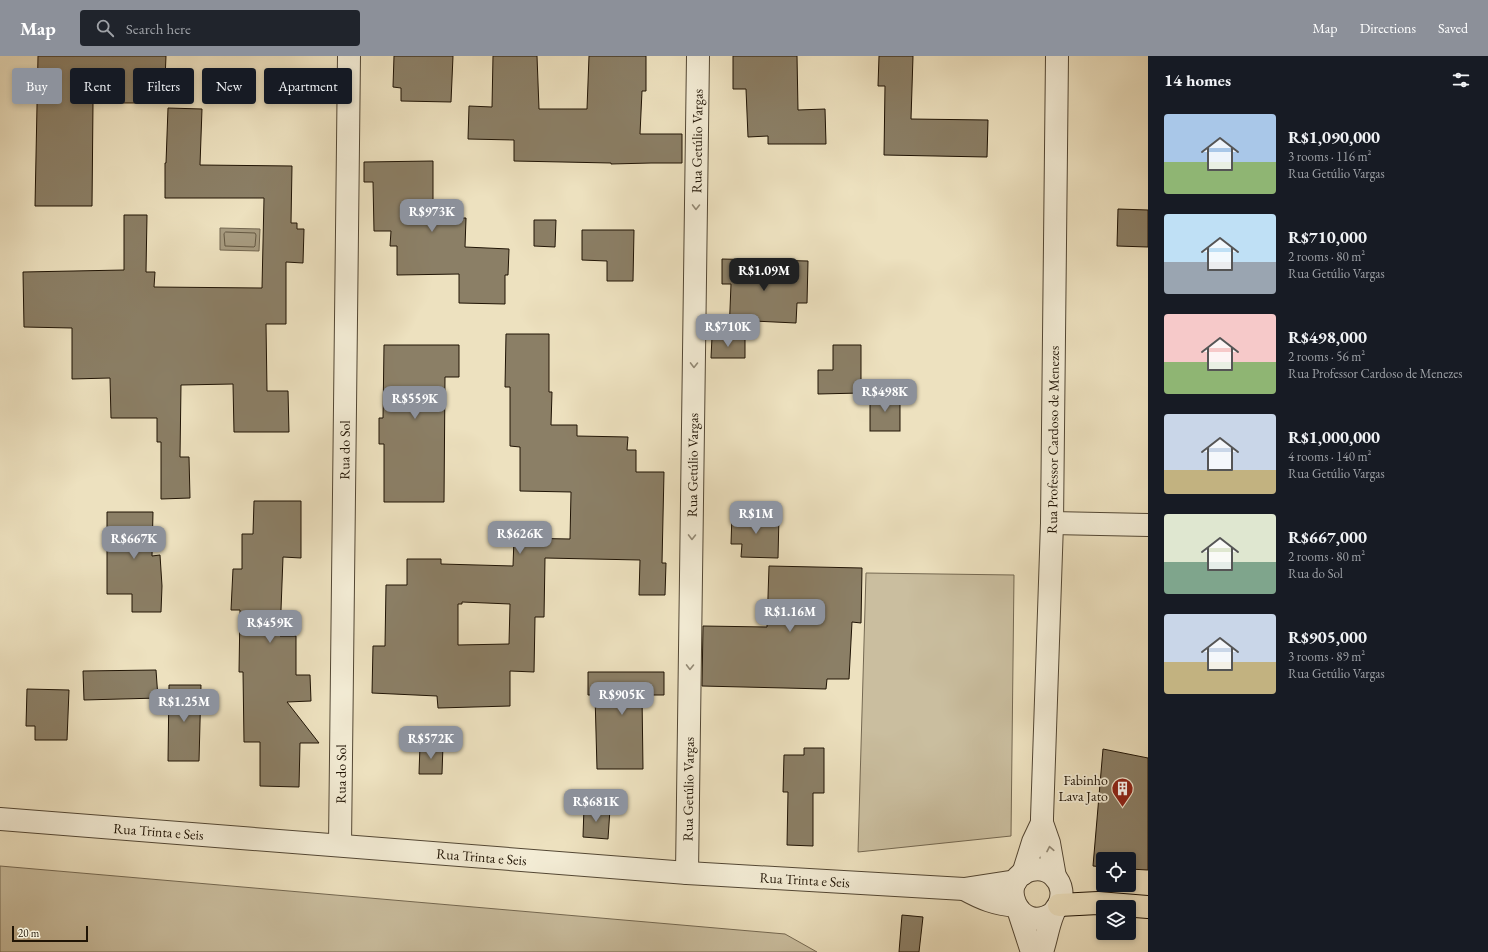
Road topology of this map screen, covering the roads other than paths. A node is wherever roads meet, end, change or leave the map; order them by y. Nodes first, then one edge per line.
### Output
1 (349, 56) edge
2 (698, 56) edge
3 (1057, 56) edge
4 (1052, 523) junction
5 (1148, 525) edge
6 (0, 819) edge
7 (1042, 823) junction
8 (340, 845) junction
9 (688, 873) junction
10 (1020, 877) junction
11 (1055, 877) junction
12 (964, 889) junction
13 (1148, 907) edge
14 (1017, 908) junction
15 (1056, 909) junction
16 (1032, 952) edge
17 (1042, 952) edge

1 - 8 street, Rua do Sol
2 -> 9 street, Rua Getúlio Vargas
3 - 4 street, Rua Professor Cardoso de Menezes
4 - 5 street
4 - 7 street, Rua Professor Cardoso de Menezes
6 - 8 street, Rua Trinta e Seis
7 - 10 street, Rua Professor Cardoso de Menezes
11 -> 7 street, Rua Professor Cardoso de Menezes
8 - 9 street, Rua Trinta e Seis
9 - 12 street, Rua Trinta e Seis
10 - 11 street
10 - 12 street, Rua Trinta e Seis
10 - 14 street, Rua Professor Cardoso de Menezes
11 - 15 street, Rua Professor Cardoso de Menezes
12 - 14 street, Rua Trinta e Seis
13 - 15 main road
14 - 15 street
14 - 16 street, Rua Professor Cardoso de Menezes
15 - 17 street, Rua Professor Cardoso de Menezes

